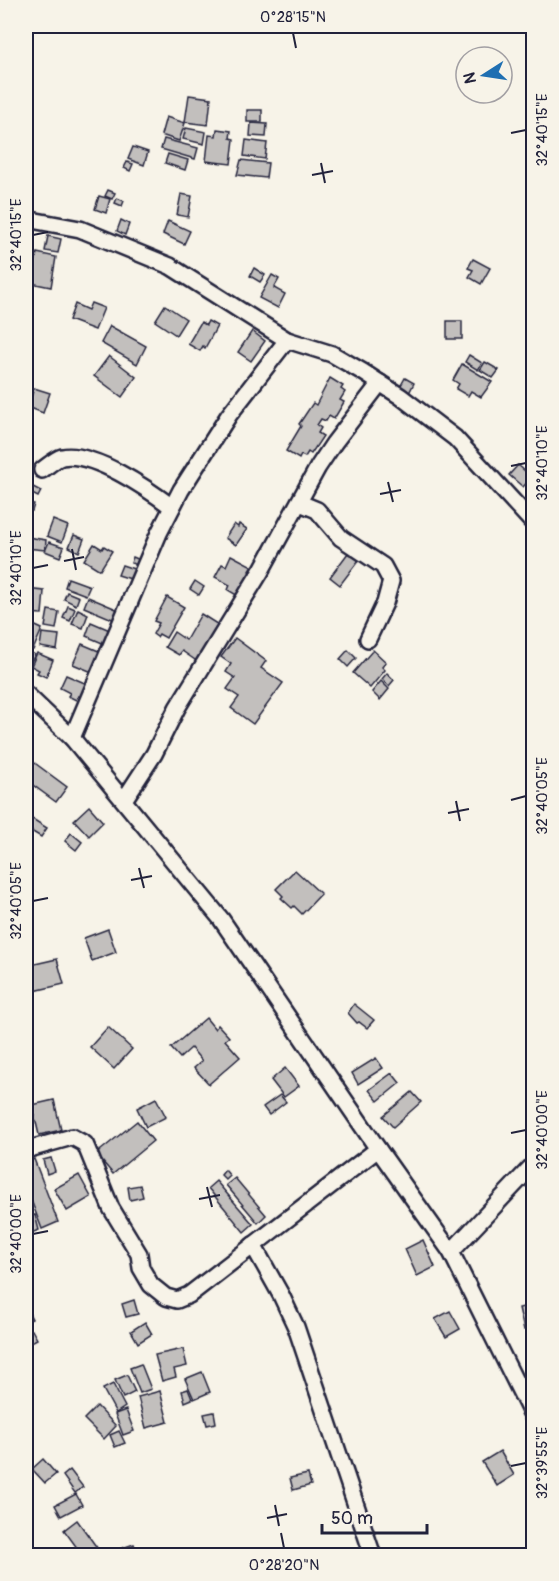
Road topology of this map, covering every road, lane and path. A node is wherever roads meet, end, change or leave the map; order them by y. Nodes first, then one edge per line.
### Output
1 (26, 219) edge
2 (287, 340) junction
3 (380, 383) junction
4 (42, 470) dead end
5 (300, 503) junction
6 (172, 507) junction
7 (534, 524) edge
8 (368, 639) dead end
9 (26, 693) edge
10 (72, 738) junction
11 (124, 800) junction
12 (378, 1149) junction
13 (26, 1150) edge
14 (534, 1164) edge
15 (253, 1245) junction
16 (451, 1252) junction
17 (534, 1419) edge
18 (372, 1556) edge

1 - 2 street
2 - 3 street
2 - 6 street
3 - 5 street
3 - 7 street
4 - 6 street
5 - 8 street
5 - 11 street
6 - 10 street
9 - 10 street
10 - 11 street
11 - 12 street
12 - 15 street
12 - 16 street
13 - 15 street
14 - 16 street
15 - 18 street
16 - 17 street

